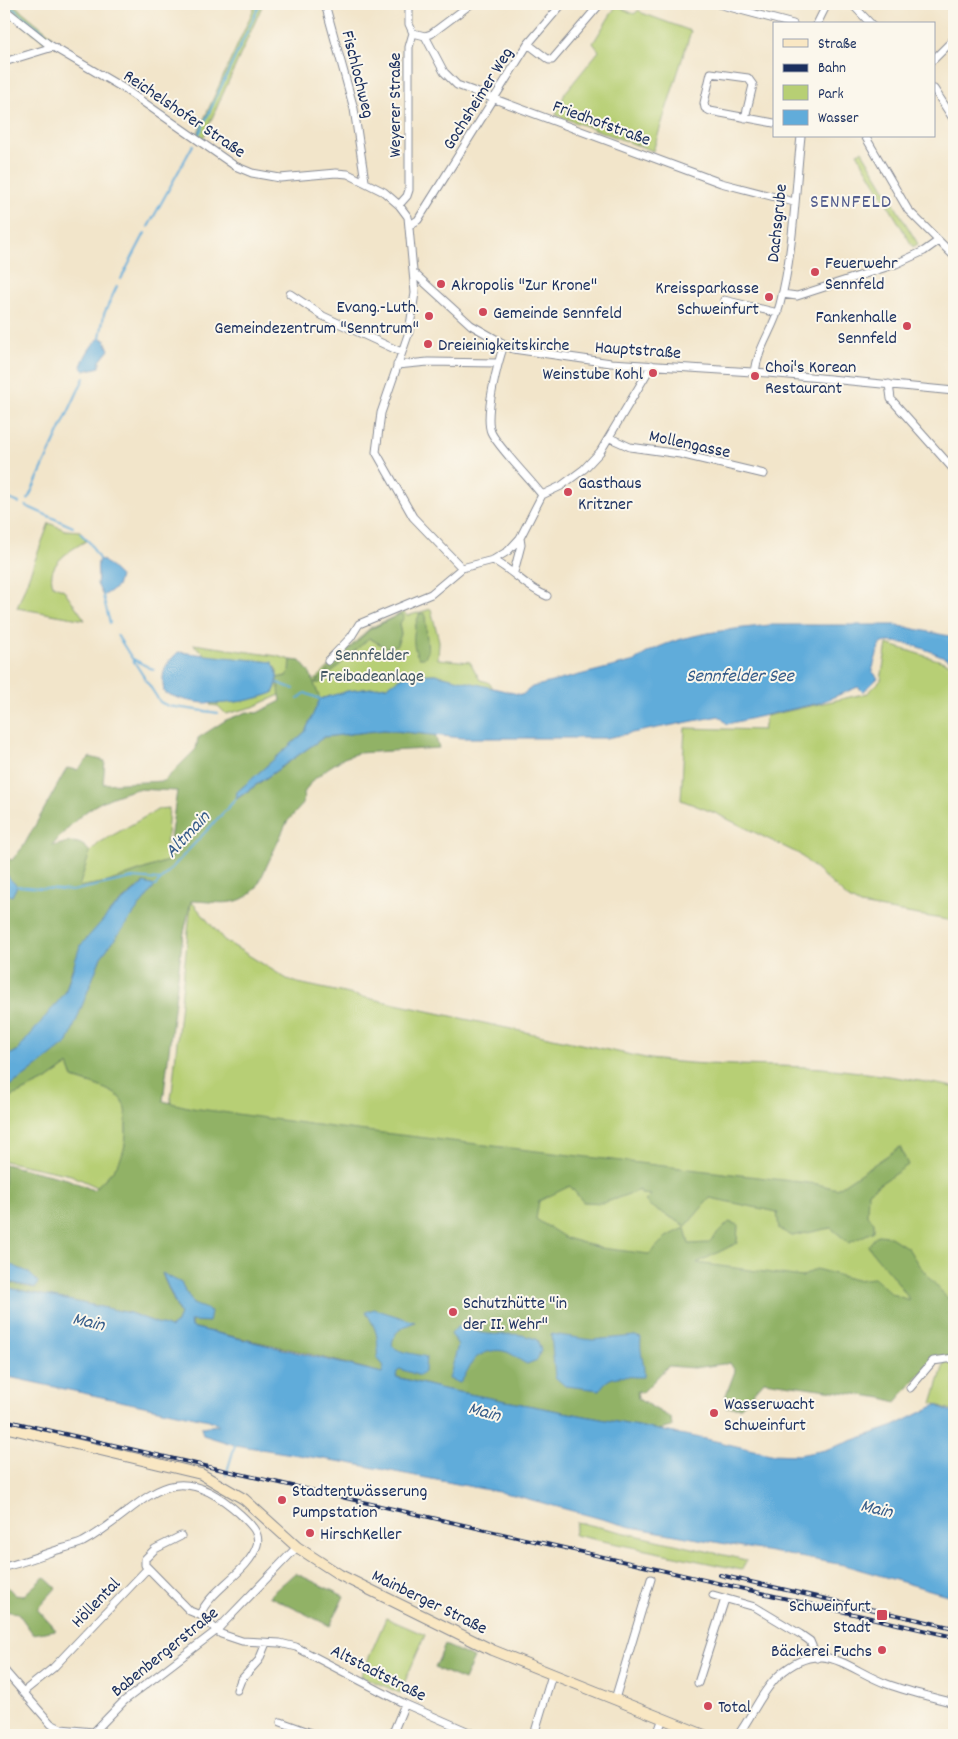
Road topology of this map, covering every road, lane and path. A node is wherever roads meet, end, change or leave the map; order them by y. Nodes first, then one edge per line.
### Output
1 (325, 4) edge
2 (409, 4) edge
3 (471, 4) edge
4 (562, 4) edge
5 (600, 4) edge
6 (718, 4) edge
7 (827, 4) edge
8 (852, 4) edge
9 (949, 4) edge
10 (741, 7) edge
11 (954, 8) edge
12 (4, 9) edge
13 (787, 22) edge
14 (818, 22) edge
15 (869, 22) edge
16 (413, 33) junction
17 (425, 36) junction
18 (954, 39) edge
19 (528, 44) junction
20 (53, 47) junction
21 (936, 57) edge
22 (4, 62) edge
23 (936, 92) edge
24 (494, 99) junction
25 (746, 118) junction
26 (954, 120) edge
27 (773, 123) edge
28 (801, 138) edge
29 (866, 138) edge
30 (365, 181) junction
31 (794, 202) junction
32 (399, 205) junction
33 (410, 225) junction
34 (938, 241) junction
35 (954, 256) edge
36 (415, 274) junction
37 (290, 294) dead end
38 (782, 294) junction
39 (724, 300) dead end
40 (778, 313) junction
41 (504, 346) junction
42 (401, 352) junction
43 (498, 363) junction
44 (397, 365) junction
45 (652, 365) junction
46 (755, 372) junction
47 (889, 384) junction
48 (954, 391) edge
49 (610, 438) junction
50 (954, 469) edge
51 (764, 474) dead end
52 (542, 495) junction
53 (520, 538) junction
54 (493, 560) junction
55 (462, 568) junction
56 (514, 572) junction
57 (547, 596) dead end
58 (328, 662) dead end
59 (954, 1358) edge
60 (910, 1388) dead end
61 (4, 1427) edge
62 (181, 1536) dead end
63 (297, 1547) junction
64 (4, 1567) edge
65 (148, 1568) junction
66 (651, 1579) dead end
67 (713, 1594) dead end
68 (724, 1599) junction
69 (200, 1615) junction
70 (216, 1631) junction
71 (266, 1643) junction
72 (816, 1658) junction
73 (4, 1670) edge
74 (552, 1675) junction
75 (698, 1683) dead end
76 (237, 1690) dead end
77 (23, 1692) junction
78 (615, 1699) junction
79 (954, 1703) edge
80 (405, 1704) junction
81 (663, 1718) junction
82 (282, 1722) dead end
83 (92, 1734) edge
84 (317, 1735) edge
85 (392, 1735) edge
86 (476, 1735) edge
87 (534, 1735) edge
88 (657, 1735) edge
89 (704, 1735) edge
90 (738, 1735) edge

1 - 30 street, Fischlochweg
2 - 16 street, Weyerer Straße
3 - 17 street
4 - 19 street, Gochsheimer Weg
5 - 19 street
6 - 10 street
7 - 14 street
8 - 15 street
9 - 11 street
10 - 13 street
12 - 20 street, Reichelshofer Straße
16 - 17 street
16 - 32 street, Weyerer Straße
17 - 24 street, Friedhofstraße
18 - 21 street
19 - 24 street, Gochsheimer Weg
20 - 22 street
20 - 30 street, Reichelshofer Straße
23 - 26 street
24 - 31 street, Friedhofstraße
24 - 33 street, Gochsheimer Weg
25 - 25 street
25 - 27 street
28 - 31 street, Dachsgrube
29 - 34 street
30 - 32 street, Reichelshofer Straße
31 - 38 street, Dachsgrube
32 - 33 street, Reichelshofer Straße
33 - 36 street
34 - 35 street
34 - 38 street
36 - 41 street, Hauptstraße
36 - 42 street
37 - 42 street
38 - 40 street, Dachsgrube
39 - 40 street
40 - 46 street, Dachsgrube
41 - 43 street
41 - 45 street, Hauptstraße
42 - 44 street
43 - 44 street
43 - 52 street
44 - 55 street
45 - 46 street, Hauptstraße
45 - 49 street
46 - 47 street, Hauptstraße
47 - 48 street, Hauptstraße
47 - 50 street
49 - 51 street, Mollengasse
49 - 52 street
52 - 53 street
53 - 54 street
53 - 56 street
54 - 55 street
54 - 56 street
55 - 58 street
56 - 57 street
59 - 60 street
61 - 63 main road, Mainberger Straße
62 - 65 street, Höllental
63 - 70 street, Babenbergerstraße
63 - 74 main road, Mainberger Straße
64 - 69 street
65 - 69 street, Altstadtstraße
65 - 77 street, Höllental
66 - 78 street
67 - 68 street
68 - 72 street
68 - 75 street
69 - 70 street, Altstadtstraße
70 - 71 street, Altstadtstraße
70 - 83 street, Babenbergerstraße
71 - 76 street
71 - 80 street, Altstadtstraße
72 - 79 street
72 - 90 street
73 - 77 street
74 - 78 main road, Mainberger Straße
74 - 87 street
77 - 83 street
78 - 81 main road, Mainberger Straße
80 - 85 street
80 - 86 street, Altstadtstraße
81 - 88 street
81 - 89 main road, Mainberger Straße
82 - 84 street

